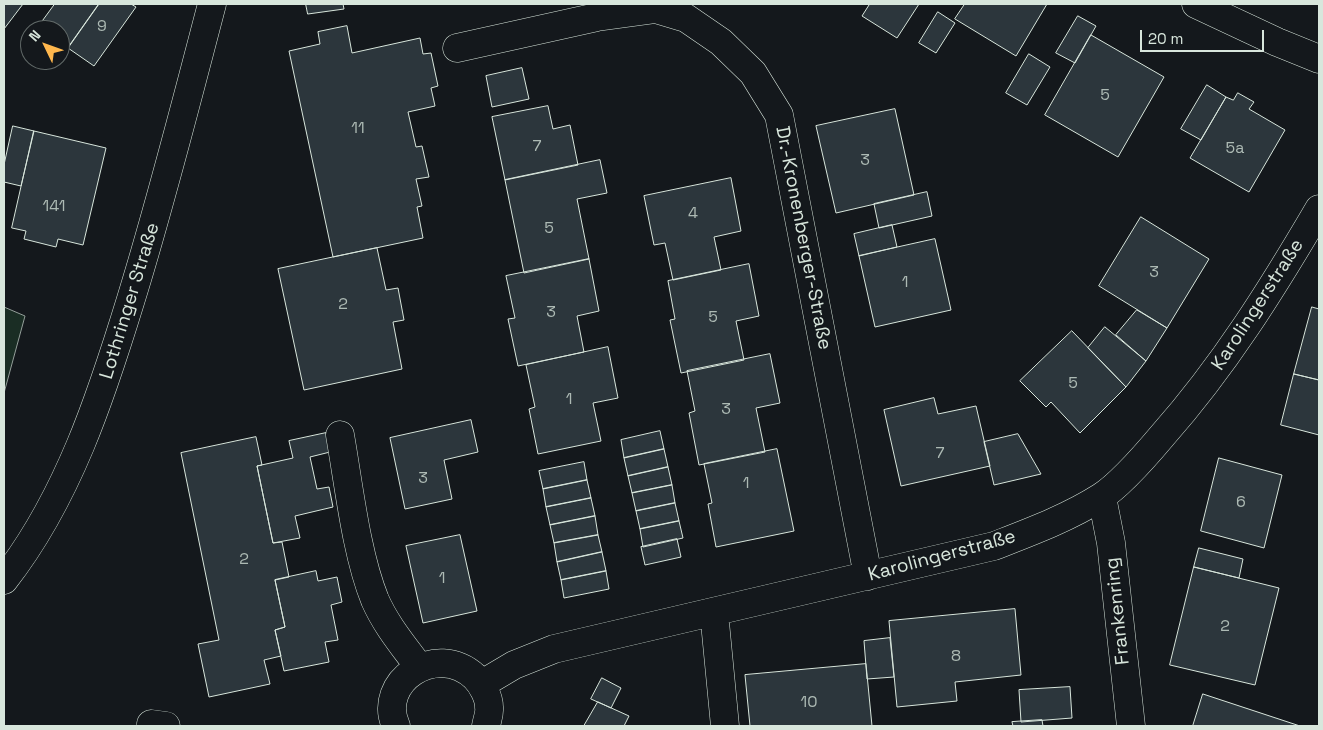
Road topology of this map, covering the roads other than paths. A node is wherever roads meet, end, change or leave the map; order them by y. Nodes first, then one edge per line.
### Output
1 (212, 4) edge
2 (1196, 4) edge
3 (458, 48) dead end
4 (1319, 59) edge
5 (1319, 209) edge
6 (340, 435) dead end
7 (1102, 497) junction
8 (868, 576) junction
9 (4, 580) edge
10 (714, 612) junction
11 (419, 667) junction
12 (482, 684) junction
13 (396, 726) edge
14 (486, 726) edge
15 (725, 726) edge
16 (1131, 726) edge

1 - 9 street, Lothringer Straße
2 - 4 street
3 - 8 street, Dr.-Kronenberger-Straße
5 - 7 street, Karolingerstraße
6 - 11 street
7 - 8 street, Karolingerstraße
7 - 16 street, Frankenring
8 - 10 street, Karolingerstraße
10 - 12 street, Karolingerstraße
10 - 15 street
11 - 12 street
11 - 13 street
12 - 14 street

